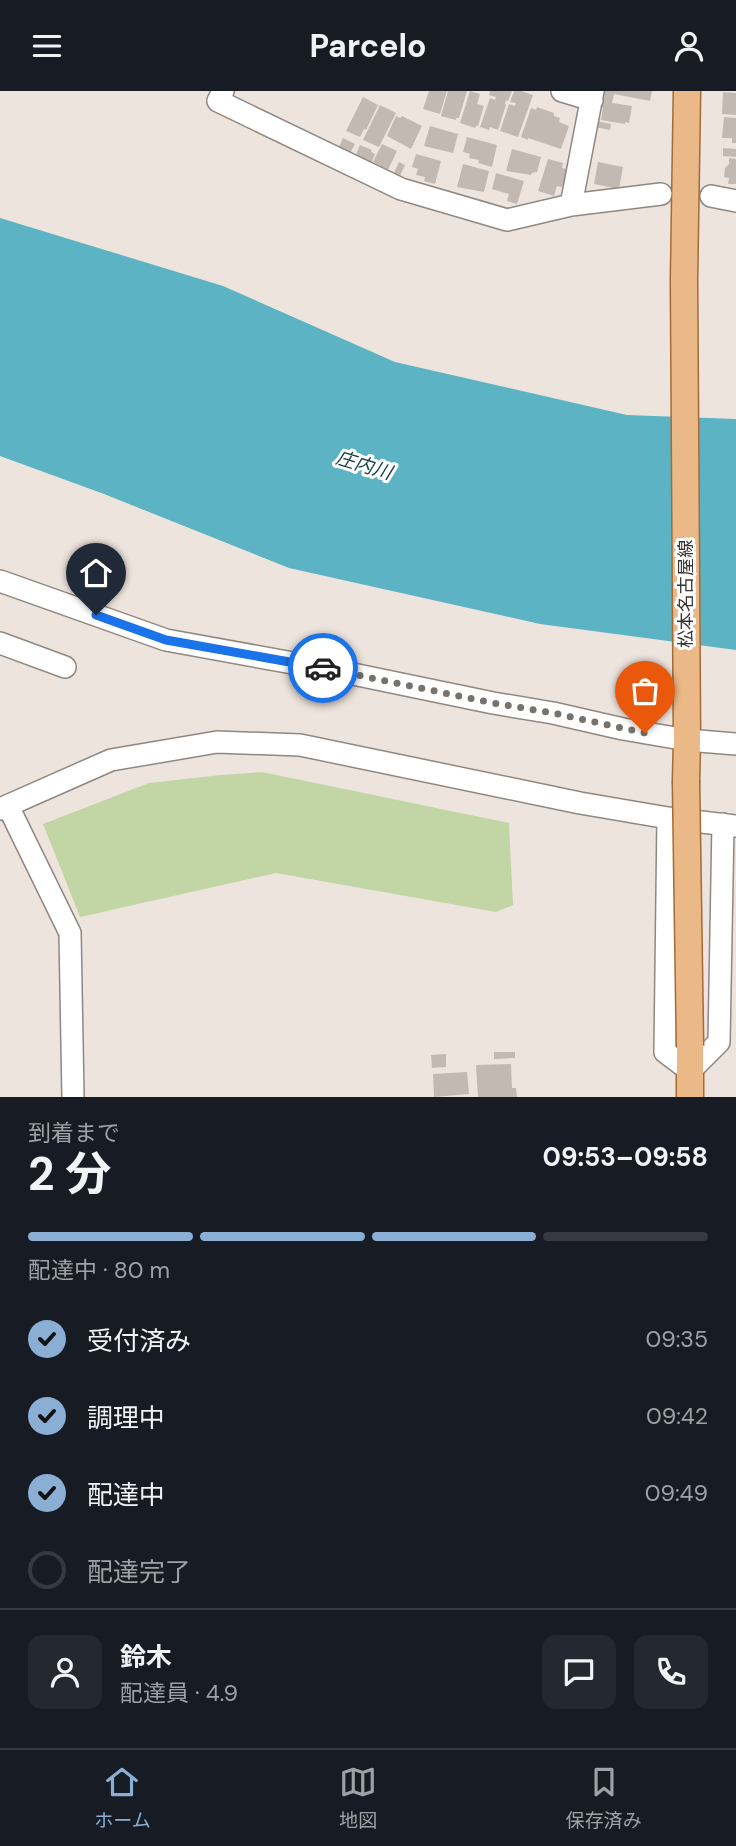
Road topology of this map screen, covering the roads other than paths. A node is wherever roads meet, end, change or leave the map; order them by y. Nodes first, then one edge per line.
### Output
1 (223, 91) edge
2 (562, 91) edge
3 (687, 91) edge
4 (593, 96) edge
5 (661, 194) dead end
6 (711, 196) dead end
7 (736, 201) edge
8 (571, 205) junction
9 (0, 580) edge
10 (0, 643) edge
11 (65, 667) dead end
12 (687, 740) junction
13 (736, 744) edge
14 (4, 807) edge
15 (668, 818) junction
16 (729, 825) edge
17 (690, 1058) junction
18 (73, 1097) edge
19 (690, 1097) edge

1 - 8 street
2 - 4 street
3 - 12 main road, 松本名古屋線
4 - 8 street
5 - 8 street
6 - 7 street
9 - 12 street
10 - 11 street
12 - 13 street
12 - 17 main road, 松本名古屋線, bridge
14 - 15 street
14 - 18 street
15 - 16 street
15 - 17 street
16 - 17 street
17 - 19 main road, 松本名古屋線

